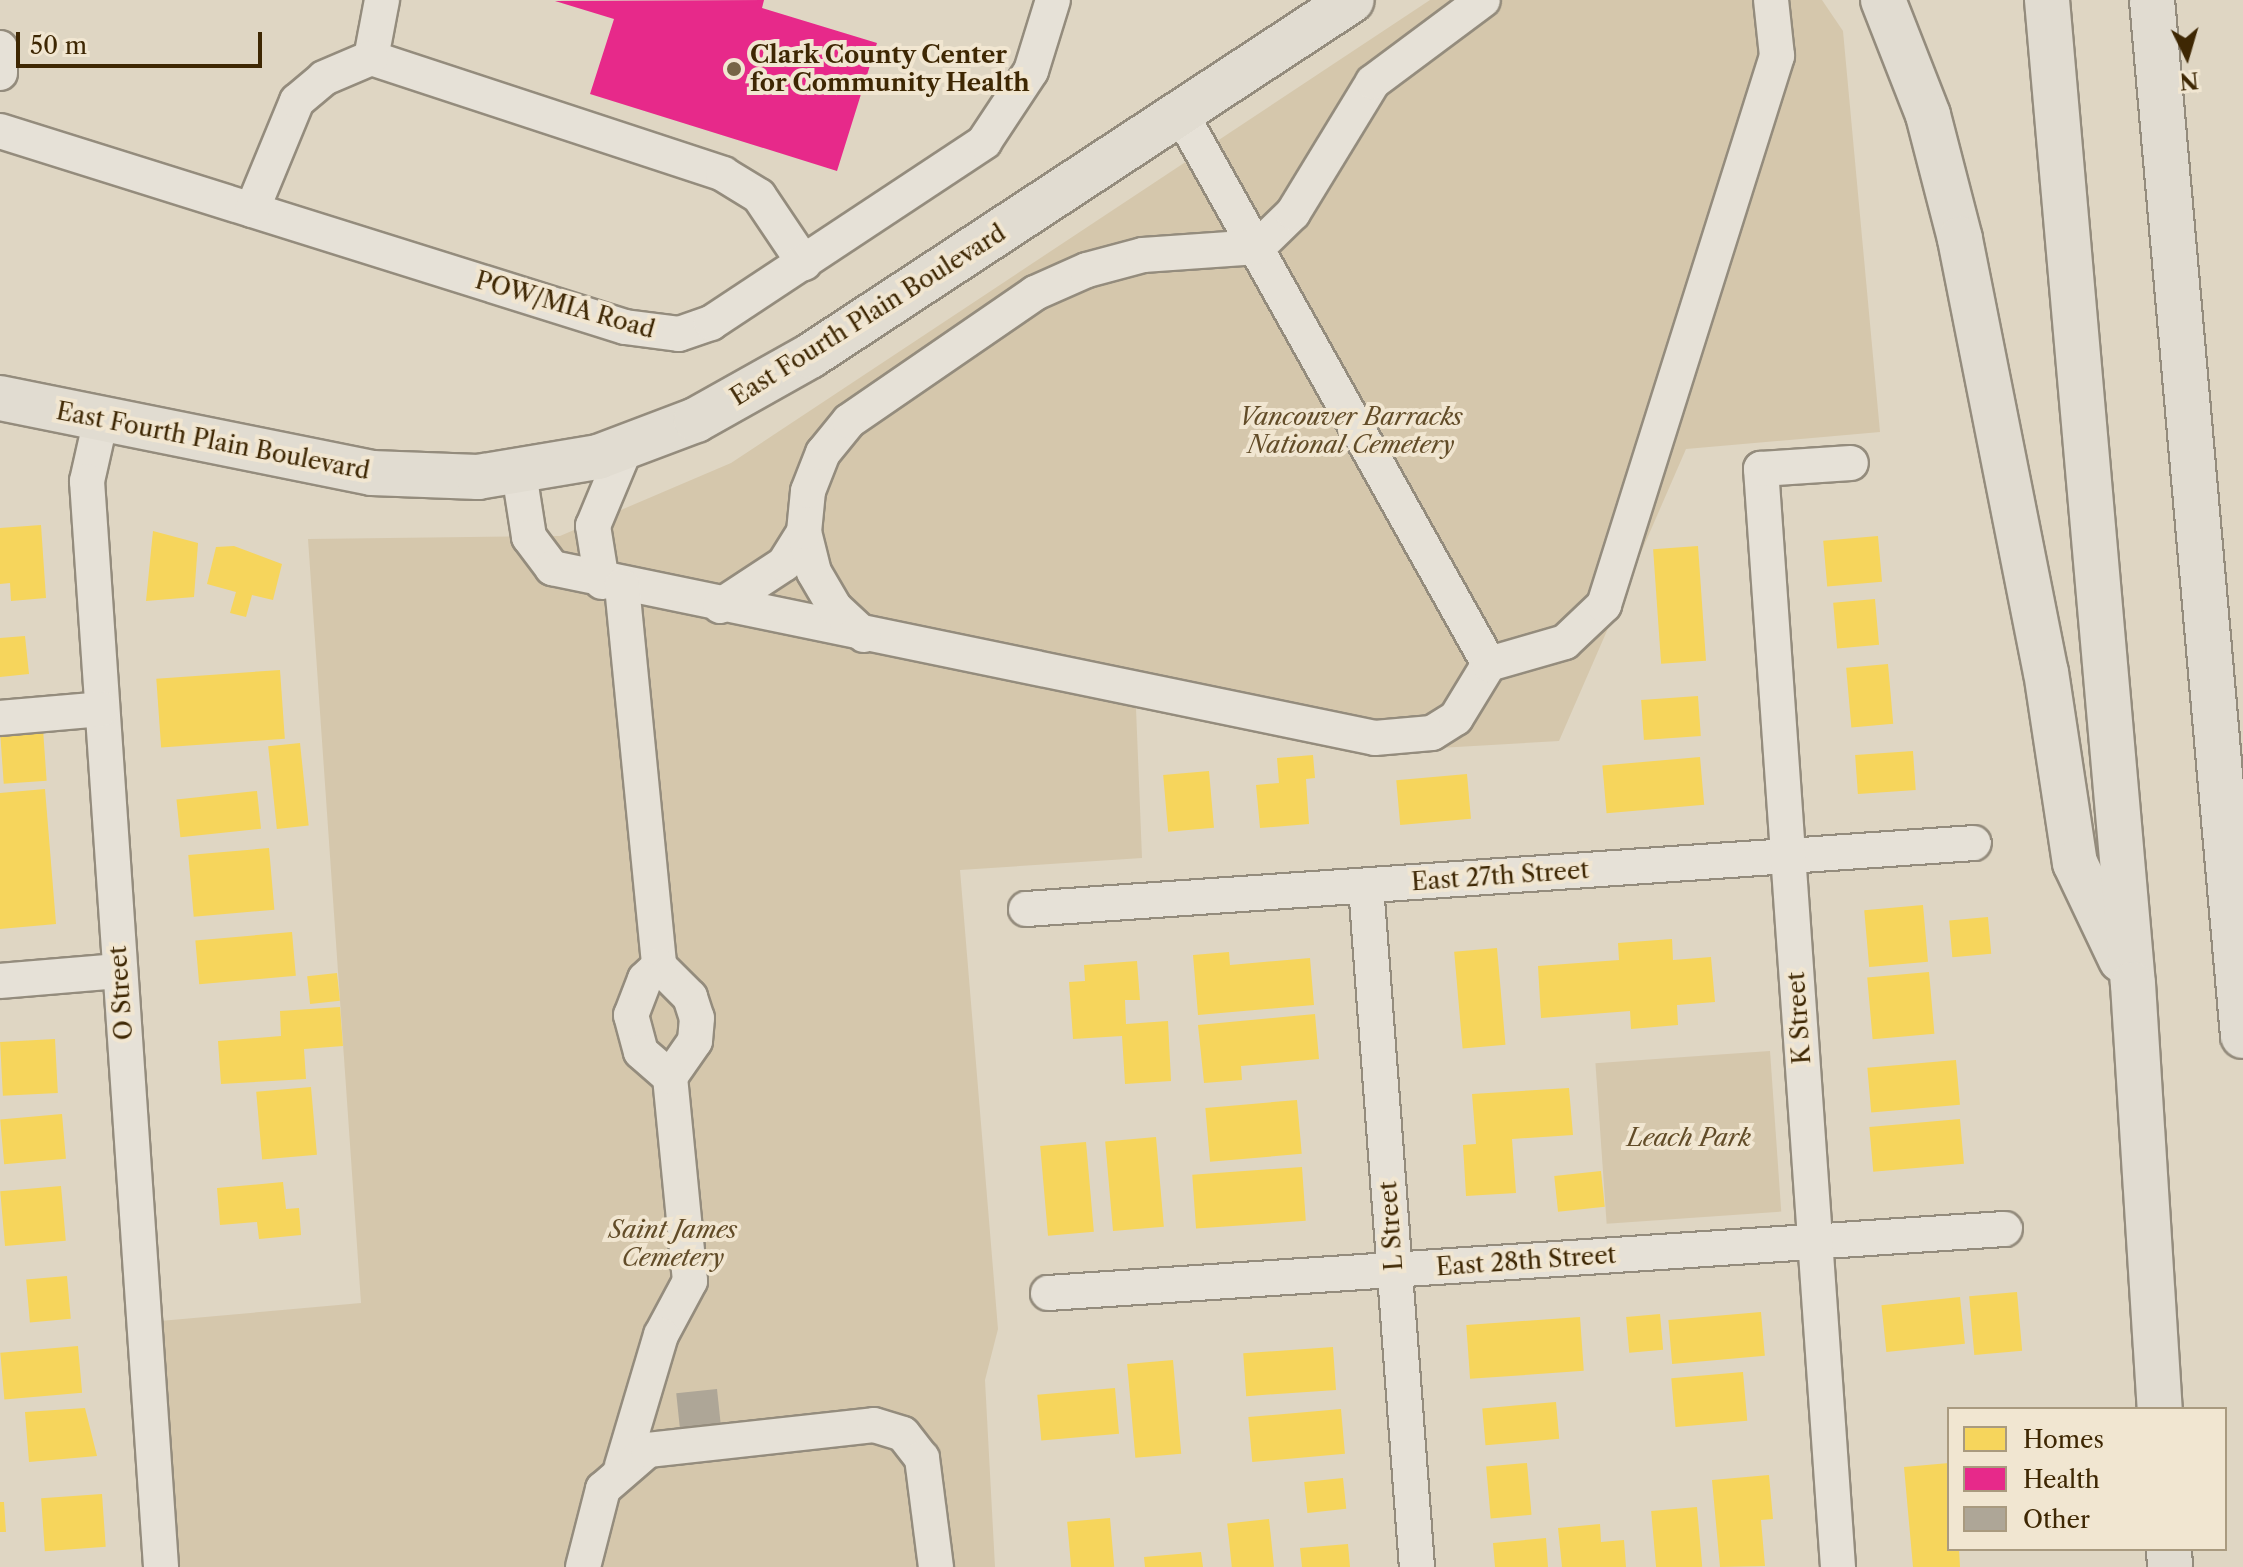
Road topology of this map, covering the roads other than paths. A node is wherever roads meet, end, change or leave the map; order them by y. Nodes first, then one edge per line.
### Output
1 (382, 0) edge
2 (1053, 0) edge
3 (1352, 0) edge
4 (1483, 0) edge
5 (1771, 0) edge
6 (1883, 0) edge
7 (2047, 0) edge
8 (2152, 0) edge
9 (0, 48) edge
10 (371, 58) junction
11 (0, 73) edge
12 (1181, 114) junction
13 (0, 131) edge
14 (252, 210) junction
15 (1258, 247) junction
16 (804, 263) junction
17 (0, 398) edge
18 (101, 419) junction
19 (625, 449) junction
20 (1851, 463) dead end
21 (519, 473) junction
22 (804, 532) junction
23 (612, 584) junction
24 (720, 606) junction
25 (865, 635) junction
26 (1489, 664) junction
27 (102, 709) junction
28 (0, 718) edge
29 (1974, 843) dead end
30 (1788, 856) junction
31 (1366, 886) junction
32 (1026, 909) dead end
33 (659, 966) junction
34 (120, 971) junction
35 (0, 981) edge
36 (2133, 984) junction
37 (2243, 1036) edge
38 (670, 1077) junction
39 (2005, 1229) dead end
40 (1815, 1242) junction
41 (1395, 1270) junction
42 (1048, 1293) dead end
43 (2160, 1407) edge
44 (622, 1466) junction
45 (161, 1567) edge
46 (583, 1567) edge
47 (936, 1567) edge
48 (1417, 1567) edge
49 (1838, 1567) edge

1 - 10 street
2 - 16 street, POW/MIA Road
3 - 12 main road, East Fourth Plain Boulevard
4 - 15 street
5 - 26 street
6 - 36 main road
7 - 36 main road
8 - 37 main road
9 - 11 street
10 - 14 street
10 - 16 street
12 - 15 street
12 - 19 main road, East Fourth Plain Boulevard
13 - 14 street, POW/MIA Road
14 - 16 street, POW/MIA Road
15 - 22 street
15 - 26 street
17 - 18 main road, East Fourth Plain Boulevard
18 - 21 main road, East Fourth Plain Boulevard
18 - 27 street, O Street
19 - 21 main road, East Fourth Plain Boulevard
19 - 23 street
20 - 30 street, K Street
21 - 23 street
22 - 24 street
22 - 25 street
23 - 24 street
23 - 33 street
24 - 25 street
25 - 26 street
27 - 28 street
27 - 34 street, O Street
29 - 30 street, East 27th Street
30 - 31 street, East 27th Street
30 - 40 street, K Street
31 - 32 street, East 27th Street
31 - 41 street, L Street
33 - 38 street
33 - 38 street
34 - 35 street
34 - 45 street, O Street
36 - 43 main road
38 - 44 street
39 - 40 street, East 28th Street
40 - 41 street, East 28th Street
40 - 49 street, K Street
41 - 42 street, East 28th Street
41 - 48 street, L Street
44 - 46 street
44 - 47 street

